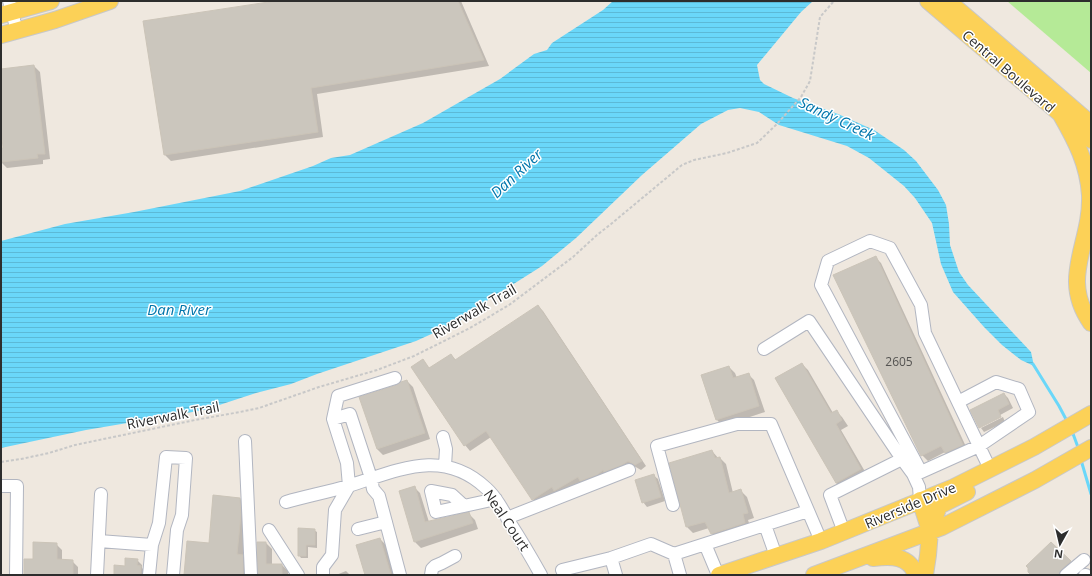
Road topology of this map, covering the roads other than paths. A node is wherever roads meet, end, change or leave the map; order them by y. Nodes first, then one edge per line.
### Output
1 (51, 1) edge
2 (110, 1) edge
3 (928, 1) edge
4 (948, 1) edge
5 (7, 9) edge
6 (17, 31) junction
7 (1, 35) edge
8 (1065, 110) junction
9 (1091, 114) edge
10 (1091, 124) edge
11 (1091, 140) edge
12 (1091, 323) edge
13 (764, 349) dead end
14 (395, 378) dead end
15 (958, 402) junction
16 (1091, 410) edge
17 (333, 419) junction
18 (1087, 422) edge
19 (443, 437) dead end
20 (1059, 438) junction
21 (246, 441) dead end
22 (979, 446) junction
23 (1091, 448) edge
24 (364, 458) junction
25 (902, 459) junction
26 (348, 463) junction
27 (445, 466) junction
28 (990, 469) junction
29 (629, 470) dead end
30 (917, 473) junction
31 (371, 478) junction
32 (1, 486) edge
33 (349, 486) junction
34 (101, 494) dead end
35 (496, 500) junction
36 (920, 500) junction
37 (286, 502) dead end
38 (673, 505) dead end
39 (464, 506) dead end
40 (808, 511) junction
41 (507, 518) junction
42 (386, 522) junction
43 (765, 525) junction
44 (358, 529) dead end
45 (269, 530) dead end
46 (930, 531) junction
47 (844, 532) junction
48 (99, 540) junction
49 (821, 541) junction
50 (152, 544) junction
51 (705, 544) junction
52 (674, 554) junction
53 (455, 556) dead end
54 (776, 556) junction
55 (611, 558) junction
56 (857, 559) junction
57 (562, 570) dead end
58 (751, 570) edge
59 (1084, 570) edge
60 (821, 574) edge
61 (16, 575) edge
62 (97, 575) edge
63 (149, 575) edge
64 (173, 575) edge
65 (251, 575) edge
66 (298, 575) edge
67 (323, 575) edge
68 (400, 575) edge
69 (431, 575) edge
70 (541, 575) edge
71 (616, 575) edge
72 (680, 575) edge
73 (718, 575) edge
74 (916, 575) edge
75 (925, 575) edge
76 (1066, 575) edge
77 (1073, 575) edge

1 - 5 main road
2 - 6 main road
3 - 8 main road, Central Boulevard
4 - 8 main road, Central Boulevard
5 - 6 street
6 - 7 main road
8 - 9 main road
8 - 10 main road, Central Boulevard
8 - 11 main road, Central Boulevard
8 - 12 main road
13 - 25 street
14 - 17 street
15 - 22 street
15 - 22 street
15 - 30 street
16 - 18 main road, Riverside Drive
17 - 24 street
17 - 26 street
18 - 20 main road, Riverside Drive
19 - 27 street
20 - 28 main road, Riverside Drive
20 - 46 main road
21 - 65 street
22 - 28 street
22 - 30 street
23 - 46 main road
24 - 26 street
24 - 31 street
25 - 30 street
25 - 47 street
26 - 33 street
27 - 31 street, Neal Court
27 - 35 street, Neal Court
28 - 36 main road, Riverside Drive
29 - 41 street
30 - 36 street
31 - 33 street, Neal Court
31 - 42 street
32 - 61 street
33 - 37 street, Neal Court
33 - 67 street
34 - 48 street
35 - 39 street
35 - 41 street, Neal Court
36 - 46 main road
36 - 47 main road, Riverside Drive
38 - 40 street
40 - 43 street
40 - 49 street
41 - 70 street, Neal Court
42 - 44 street
42 - 68 street
43 - 51 street
43 - 54 street
45 - 66 street
46 - 56 main road
46 - 75 main road
47 - 49 main road, Riverside Drive
48 - 50 street
48 - 62 street
49 - 54 main road, Riverside Drive
50 - 63 street
50 - 64 street
51 - 52 street
51 - 73 street
52 - 55 street
52 - 72 street
53 - 69 street
54 - 58 main road, Riverside Drive
55 - 57 street
55 - 71 street
56 - 60 main road
56 - 74 main road
58 - 73 main road, Riverside Drive
59 - 76 street
59 - 77 street

